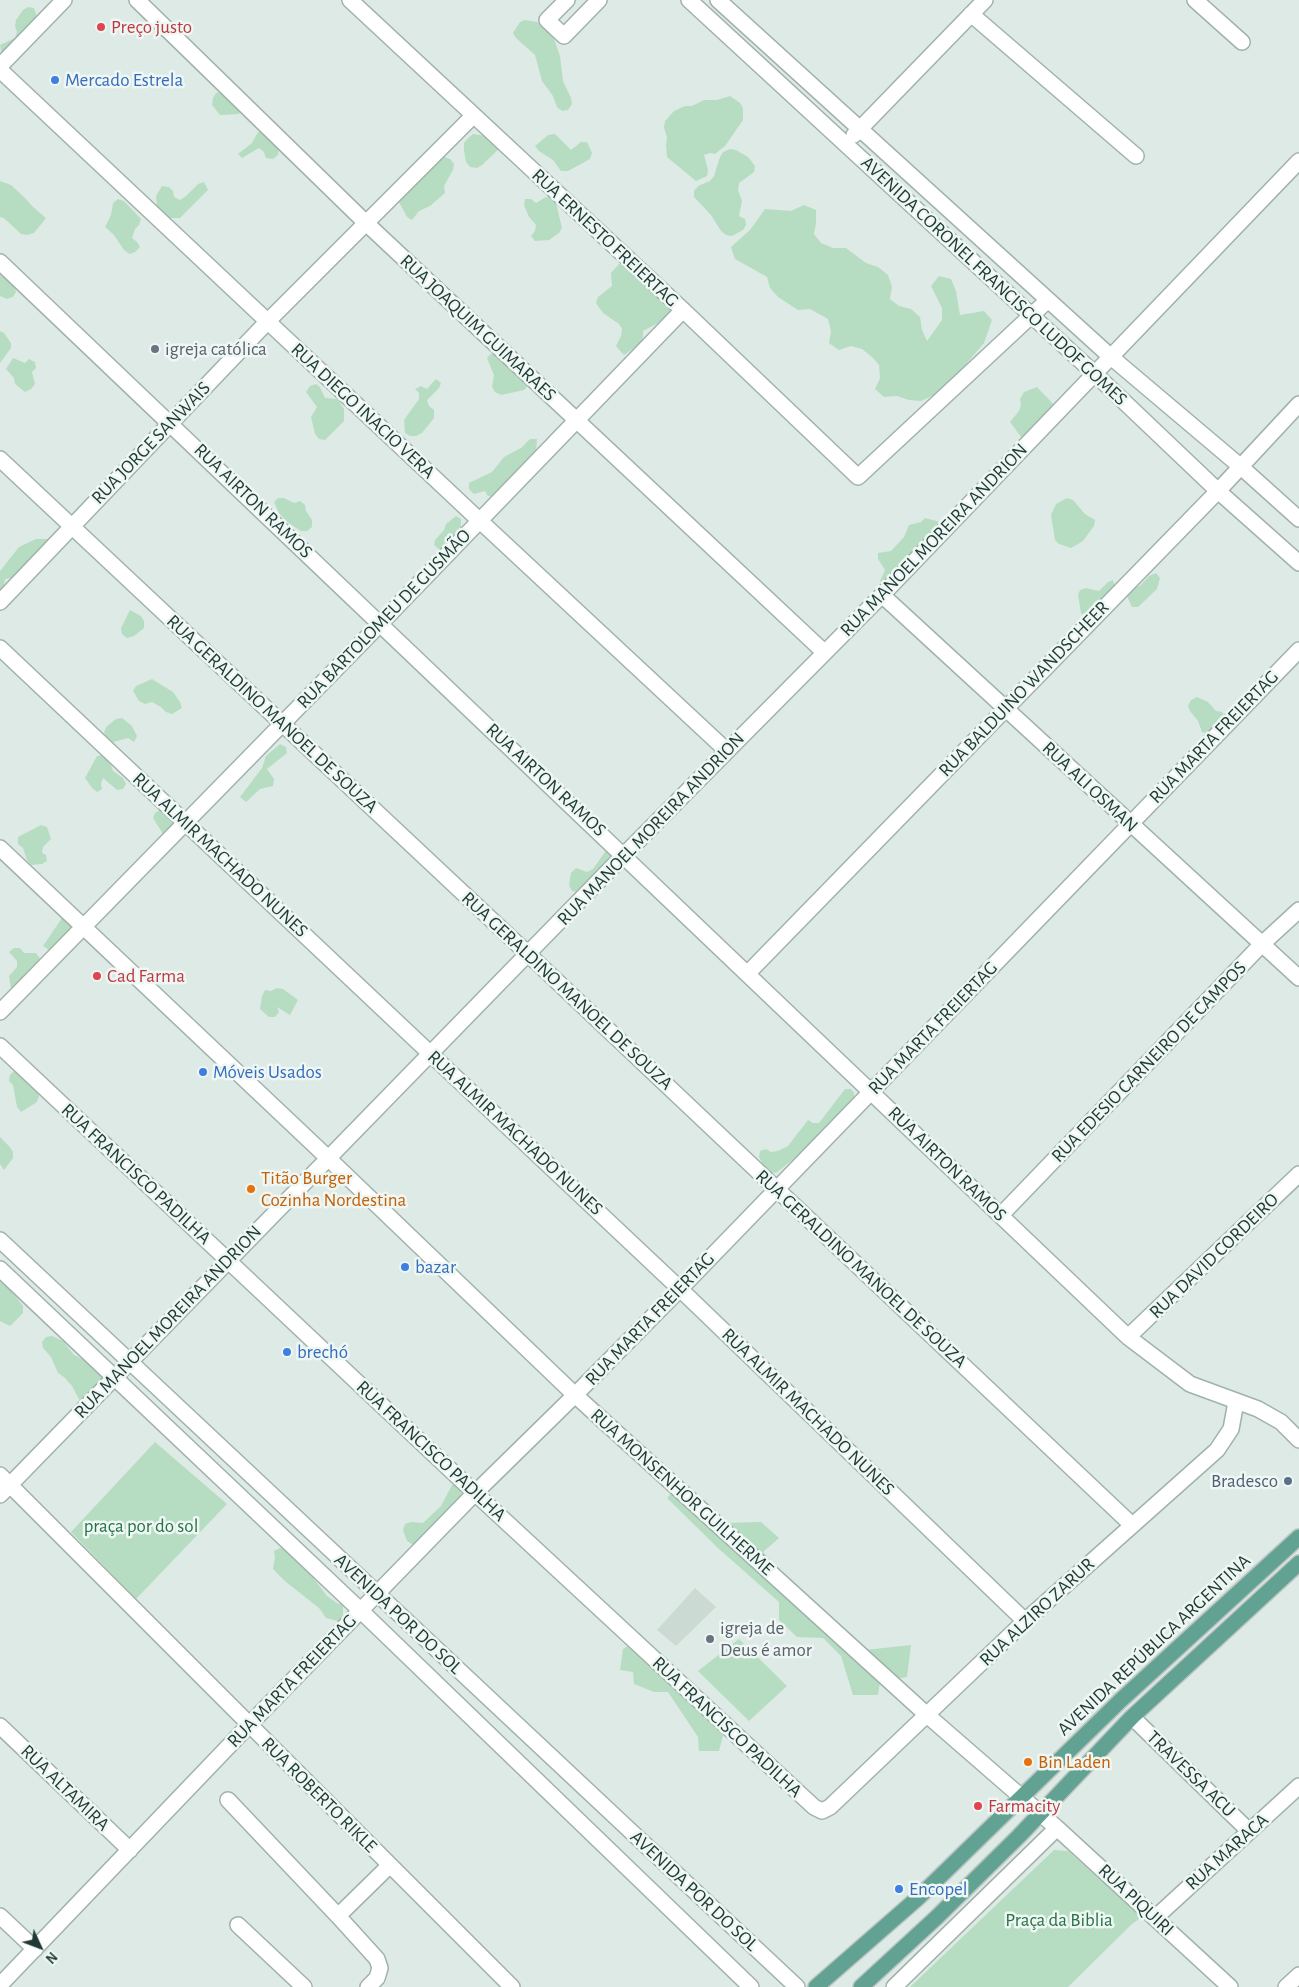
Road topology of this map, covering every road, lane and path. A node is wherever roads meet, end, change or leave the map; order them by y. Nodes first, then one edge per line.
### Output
1 (64, 0) edge
2 (137, 0) edge
3 (350, 0) edge
4 (567, 0) edge
5 (599, 0) edge
6 (689, 0) edge
7 (718, 0) edge
8 (985, 0) edge
9 (1196, 0) edge
10 (971, 14) junction
11 (1242, 42) dead end
12 (0, 68) edge
13 (473, 116) junction
14 (860, 129) junction
15 (846, 144) junction
16 (1136, 156) dead end
17 (1299, 161) edge
18 (366, 223) junction
19 (0, 262) edge
20 (1048, 300) junction
21 (683, 310) junction
22 (1032, 316) junction
23 (268, 321) junction
24 (1111, 357) junction
25 (1095, 374) junction
26 (1299, 404) edge
27 (576, 420) junction
28 (171, 422) junction
29 (0, 459) edge
30 (1240, 466) junction
31 (1218, 491) junction
32 (1299, 519) edge
33 (479, 520) junction
34 (72, 526) junction
35 (1299, 564) edge
36 (882, 595) junction
37 (0, 602) edge
38 (380, 624) junction
39 (0, 648) edge
40 (1299, 650) edge
41 (824, 652) junction
42 (1005, 708) junction
43 (282, 723) junction
44 (727, 750) junction
45 (186, 822) junction
46 (1130, 823) junction
47 (0, 848) edge
48 (624, 855) junction
49 (1299, 910) edge
50 (84, 927) junction
51 (1262, 944) junction
52 (528, 954) junction
53 (748, 973) junction
54 (1299, 978) edge
55 (0, 1012) edge
56 (0, 1046) edge
57 (430, 1053) junction
58 (871, 1092) junction
59 (328, 1158) junction
60 (1299, 1174) edge
61 (776, 1190) junction
62 (1001, 1216) junction
63 (0, 1240) edge
64 (229, 1260) junction
65 (0, 1270) edge
66 (680, 1289) junction
67 (1128, 1337) junction
68 (129, 1361) junction
69 (114, 1377) junction
70 (575, 1395) junction
71 (1236, 1402) junction
72 (1299, 1440) edge
73 (3, 1485) edge
74 (475, 1493) junction
75 (1132, 1525) junction
76 (1299, 1537) edge
77 (1299, 1563) edge
78 (376, 1594) junction
79 (360, 1610) junction
80 (1025, 1621) junction
81 (927, 1715) junction
82 (1132, 1717) junction
83 (249, 1725) junction
84 (0, 1726) edge
85 (1299, 1786) edge
86 (1022, 1798) junction
87 (228, 1800) dead end
88 (822, 1811) joint
89 (1040, 1813) junction
90 (1057, 1828) junction
91 (1249, 1831) junction
92 (130, 1850) junction
93 (389, 1866) junction
94 (0, 1916) edge
95 (338, 1916) junction
96 (1154, 1918) junction
97 (238, 1925) dead end
98 (34, 1949) junction
99 (1299, 1975) edge
100 (0, 1985) edge
101 (304, 1987) edge
102 (368, 1987) edge
103 (512, 1987) edge
104 (751, 1987) edge
105 (797, 1987) edge
106 (816, 1987) edge
107 (861, 1987) edge
108 (894, 1987) edge
109 (1230, 1987) edge
110 (1286, 1987) edge

1 - 12 street
2 - 18 street, RUA JOAQUIM GUIMARAES
3 - 13 street, RUA ERNESTO FREIERTAG
4 - 5 street
6 - 15 street, AVENIDA CORONEL FRANCISCO LUDOF GOMES
7 - 14 street, AVENIDA CORONEL FRANCISCO LUDOF GOMES
8 - 10 street
9 - 11 street
10 - 14 street
10 - 16 street
12 - 23 street, RUA DIEGO INACIO VERA
13 - 18 street, RUA JORGE SANWAIS
13 - 21 street, RUA ERNESTO FREIERTAG
14 - 15 street
14 - 20 street, AVENIDA CORONEL FRANCISCO LUDOF GOMES
15 - 22 street, AVENIDA CORONEL FRANCISCO LUDOF GOMES
17 - 24 street, RUA MANOEL MOREIRA ANDRION
18 - 23 street, RUA JORGE SANWAIS
18 - 27 street, RUA JOAQUIM GUIMARAES
19 - 28 street, RUA AIRTON RAMOS
20 - 22 street
20 - 24 street, AVENIDA CORONEL FRANCISCO LUDOF GOMES
21 - 22 street, RUA ERNESTO FREIERTAG
21 - 27 street, RUA BARTOLOMEU DE GUSMÃO
22 - 25 street, AVENIDA CORONEL FRANCISCO LUDOF GOMES
23 - 28 street, RUA JORGE SANWAIS
23 - 33 street, RUA DIEGO INACIO VERA
24 - 25 street, RUA MANOEL MOREIRA ANDRION
24 - 30 street, AVENIDA CORONEL FRANCISCO LUDOF GOMES
25 - 31 street, AVENIDA CORONEL FRANCISCO LUDOF GOMES
25 - 36 street, RUA MANOEL MOREIRA ANDRION
26 - 30 street, RUA BALDUINO WANDSCHEER
27 - 33 street, RUA BARTOLOMEU DE GUSMÃO
27 - 41 street, RUA JOAQUIM GUIMARAES
28 - 34 street, RUA JORGE SANWAIS
28 - 38 street, RUA AIRTON RAMOS
29 - 34 street, RUA GERALDINO MANOEL DE SOUZA
30 - 31 street, RUA BALDUINO WANDSCHEER
30 - 32 street, AVENIDA CORONEL FRANCISCO LUDOF GOMES
31 - 35 street, AVENIDA CORONEL FRANCISCO LUDOF GOMES
31 - 42 street, RUA BALDUINO WANDSCHEER
33 - 38 street, RUA BARTOLOMEU DE GUSMÃO
33 - 44 street, RUA DIEGO INACIO VERA
34 - 37 street, RUA JORGE SANWAIS
34 - 43 street, RUA GERALDINO MANOEL DE SOUZA
36 - 41 street, RUA MANOEL MOREIRA ANDRION
36 - 42 street, RUA ALI OSMAN
38 - 43 street, RUA BARTOLOMEU DE GUSMÃO
38 - 48 street, RUA AIRTON RAMOS
39 - 45 street, RUA ALMIR MACHADO NUNES
40 - 46 street, RUA MARTA FREIERTAG
41 - 44 street, RUA MANOEL MOREIRA ANDRION
42 - 46 street, RUA ALI OSMAN
42 - 53 street, RUA BALDUINO WANDSCHEER
43 - 45 street, RUA BARTOLOMEU DE GUSMÃO
43 - 52 street, RUA GERALDINO MANOEL DE SOUZA
44 - 48 street, RUA MANOEL MOREIRA ANDRION
45 - 50 street, RUA BARTOLOMEU DE GUSMÃO
45 - 57 street, RUA ALMIR MACHADO NUNES
46 - 51 street, RUA ALI OSMAN
46 - 58 street, RUA MARTA FREIERTAG
47 - 50 street, RUA MONSENHOR GUILHERME
48 - 52 street, RUA MANOEL MOREIRA ANDRION
48 - 53 street, RUA AIRTON RAMOS
49 - 51 street, RUA EDESIO CARNEIRO DE CAMPOS
50 - 55 street, RUA BARTOLOMEU DE GUSMÃO
50 - 59 street, RUA MONSENHOR GUILHERME
51 - 54 street, RUA ALI OSMAN
51 - 62 street, RUA EDESIO CARNEIRO DE CAMPOS
52 - 57 street, RUA MANOEL MOREIRA ANDRION
52 - 61 street, RUA GERALDINO MANOEL DE SOUZA
53 - 58 street, RUA AIRTON RAMOS
56 - 64 street, RUA FRANCISCO PADILHA
57 - 59 street, RUA MANOEL MOREIRA ANDRION
57 - 66 street, RUA ALMIR MACHADO NUNES
58 - 61 street, RUA MARTA FREIERTAG
58 - 62 street, RUA AIRTON RAMOS
59 - 64 street, RUA MANOEL MOREIRA ANDRION
59 - 70 street, RUA MONSENHOR GUILHERME
60 - 67 street, RUA DAVID CORDEIRO
61 - 66 street, RUA MARTA FREIERTAG
61 - 75 street, RUA GERALDINO MANOEL DE SOUZA
62 - 67 street, RUA AIRTON RAMOS
63 - 68 street, AVENIDA POR DO SOL
64 - 68 street, RUA MANOEL MOREIRA ANDRION
64 - 74 street, RUA FRANCISCO PADILHA
65 - 69 street, AVENIDA POR DO SOL
66 - 70 street, RUA MARTA FREIERTAG
66 - 80 street, RUA ALMIR MACHADO NUNES
67 - 71 street, RUA AIRTON RAMOS
68 - 69 street, RUA MANOEL MOREIRA ANDRION
68 - 78 street, AVENIDA POR DO SOL
69 - 73 street, RUA MANOEL MOREIRA ANDRION
69 - 79 street, AVENIDA POR DO SOL
70 - 74 street, RUA MARTA FREIERTAG
70 - 81 street, RUA MONSENHOR GUILHERME
71 - 72 street, RUA AIRTON RAMOS
71 - 75 street, RUA ALZIRO ZARUR
73 - 83 street, RUA ROBERTO RIKLE
74 - 78 street, RUA MARTA FREIERTAG
74 - 88 street, RUA FRANCISCO PADILHA
75 - 80 street, RUA ALZIRO ZARUR
76 - 86 main road, AVENIDA REPÚBLICA ARGENTINA
77 - 82 main road, AVENIDA REPÚBLICA ARGENTINA
78 - 79 street, RUA MARTA FREIERTAG
78 - 105 street, AVENIDA POR DO SOL
79 - 83 street, RUA MARTA FREIERTAG
79 - 104 street, AVENIDA POR DO SOL
80 - 81 street, RUA ALZIRO ZARUR
81 - 86 street, RUA MONSENHOR GUILHERME
81 - 88 street, RUA ALZIRO ZARUR
82 - 89 main road, AVENIDA REPÚBLICA ARGENTINA
82 - 91 street, TRAVESSA ACU
83 - 92 street, RUA MARTA FREIERTAG
83 - 93 street, RUA ROBERTO RIKLE
84 - 92 street, RUA ALTAMIRA
85 - 91 street, RUA MARACA
86 - 89 street, RUA MONSENHOR GUILHERME
86 - 106 main road, AVENIDA REPÚBLICA ARGENTINA
87 - 95 street
89 - 90 street, RUA PIQUIRI
89 - 107 main road, AVENIDA REPÚBLICA ARGENTINA
90 - 96 street, RUA PIQUIRI
90 - 108 street
91 - 96 street, RUA MARACA
92 - 98 street, RUA MARTA FREIERTAG
93 - 95 street
93 - 103 street, RUA ROBERTO RIKLE
94 - 98 street
95 - 102 street
96 - 109 street, RUA PIQUIRI
97 - 101 street
98 - 100 street, RUA MARTA FREIERTAG
99 - 110 street

